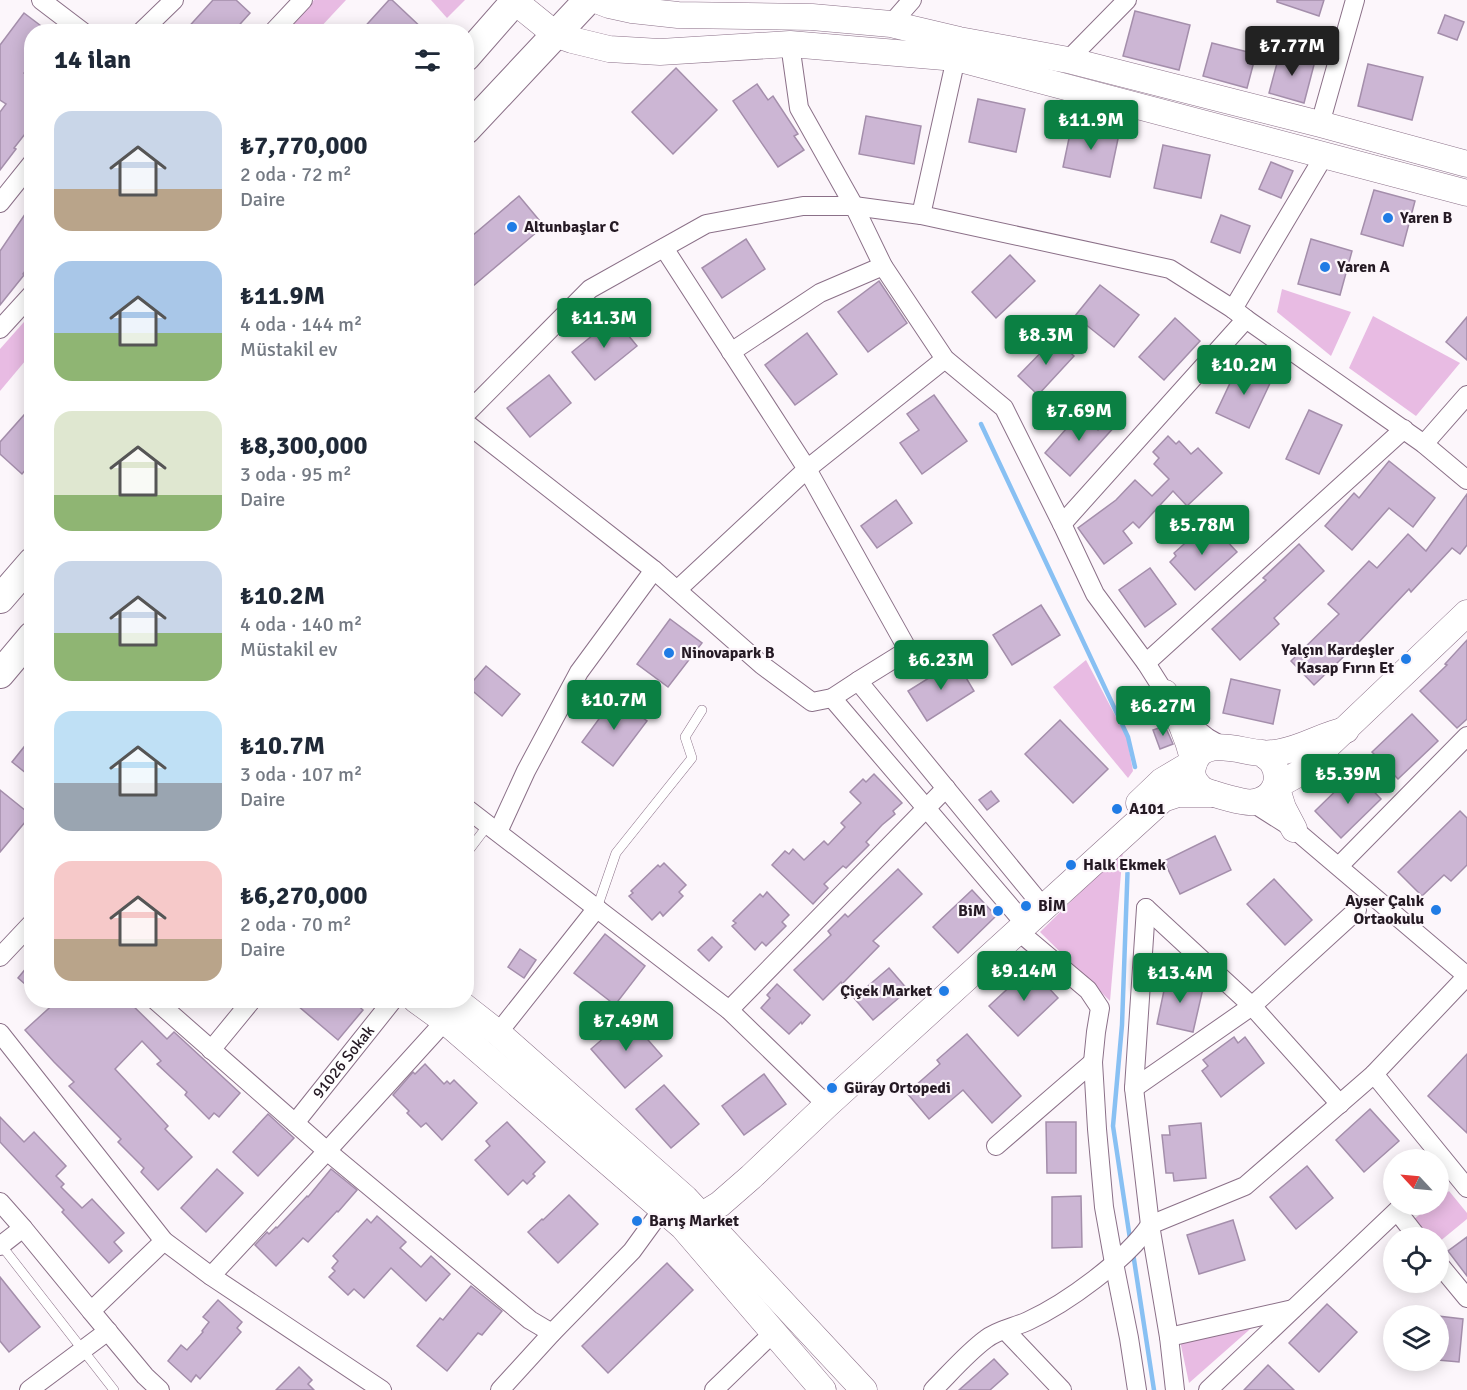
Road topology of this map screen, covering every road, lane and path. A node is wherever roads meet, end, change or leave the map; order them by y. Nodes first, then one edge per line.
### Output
1 (41, 0) edge
2 (174, 0) edge
3 (514, 0) edge
4 (588, 0) edge
5 (596, 0) edge
6 (912, 0) edge
7 (1127, 0) edge
8 (1355, 0) edge
9 (299, 2) edge
10 (627, 5) edge
11 (72, 24) edge
12 (149, 24) edge
13 (280, 24) edge
14 (891, 24) junction
15 (555, 34) junction
16 (790, 44) junction
17 (593, 46) junction
18 (474, 48) edge
19 (956, 58) junction
20 (1068, 60) junction
21 (529, 62) junction
22 (474, 121) edge
23 (1320, 124) junction
24 (1324, 156) junction
25 (1467, 164) edge
26 (24, 173) edge
27 (1467, 193) edge
28 (0, 203) edge
29 (854, 206) junction
30 (921, 215) junction
31 (664, 248) junction
32 (883, 266) junction
33 (24, 303) edge
34 (1240, 314) junction
35 (0, 329) edge
36 (731, 352) junction
37 (945, 359) junction
38 (1467, 395) edge
39 (474, 406) edge
40 (474, 429) edge
41 (1404, 429) junction
42 (1424, 444) junction
43 (807, 469) junction
44 (1467, 480) edge
45 (1062, 524) junction
46 (654, 570) junction
47 (24, 571) edge
48 (677, 590) junction
49 (0, 598) edge
50 (1466, 617) edge
51 (24, 646) edge
52 (1146, 663) junction
53 (0, 675) edge
54 (858, 681) junction
55 (1165, 693) junction
56 (832, 698) junction
57 (702, 710) dead end
58 (1346, 730) junction
59 (1467, 736) edge
60 (1224, 747) junction
61 (1261, 753) junction
62 (1194, 762) junction
63 (1276, 786) junction
64 (946, 788) junction
65 (1213, 794) junction
66 (1253, 803) junction
67 (927, 808) junction
68 (474, 814) edge
69 (493, 828) junction
70 (1294, 829) junction
71 (474, 846) edge
72 (1339, 866) junction
73 (597, 908) junction
74 (1357, 910) dead end
75 (1029, 921) junction
76 (24, 932) edge
77 (0, 957) edge
78 (1251, 1006) junction
79 (164, 1008) edge
80 (245, 1008) edge
81 (387, 1008) edge
82 (729, 1010) junction
83 (450, 1011) edge
84 (0, 1033) edge
85 (498, 1033) junction
86 (211, 1050) junction
87 (1093, 1062) junction
88 (1374, 1074) junction
89 (1134, 1088) junction
90 (1340, 1104) junction
91 (826, 1105) junction
92 (295, 1123) junction
93 (996, 1146) dead end
94 (1430, 1149) edge
95 (327, 1151) junction
96 (1449, 1172) edge
97 (1467, 1188) edge
98 (0, 1202) edge
99 (683, 1212) junction
100 (1393, 1215) edge
101 (23, 1228) junction
102 (1145, 1231) junction
103 (164, 1241) junction
104 (0, 1246) edge
105 (632, 1251) junction
106 (1120, 1257) junction
107 (211, 1276) junction
108 (1449, 1276) edge
109 (1467, 1298) edge
110 (1294, 1308) junction
111 (91, 1311) junction
112 (1005, 1330) junction
113 (108, 1331) junction
114 (774, 1332) junction
115 (552, 1333) junction
116 (1169, 1337) junction
117 (82, 1350) junction
118 (29, 1390) edge
119 (114, 1390) edge
120 (160, 1390) edge
121 (382, 1390) edge
122 (500, 1390) edge
123 (714, 1390) edge
124 (823, 1390) edge
125 (864, 1390) edge
126 (933, 1390) edge
127 (1062, 1390) edge
128 (1137, 1390) edge
129 (1175, 1390) edge
130 (1208, 1390) edge

1 - 11 street
2 - 12 street
3 - 15 street
3 - 18 main road
4 - 15 main road
5 - 10 street
6 - 14 street
7 - 20 street
8 - 23 street
9 - 13 street
10 - 14 street
14 - 20 street
15 - 17 street
15 - 21 main road
16 - 17 street
16 - 19 street
16 - 29 street
17 - 21 street
19 - 24 street
19 - 30 street
20 - 23 street
21 - 22 main road
23 - 25 street
24 - 27 street
24 - 34 street
26 - 28 street
29 - 30 street
29 - 31 street
29 - 32 street
30 - 34 street
31 - 36 street
31 - 39 street
32 - 36 street
32 - 37 street
33 - 35 street
34 - 41 street
34 - 45 street
36 - 43 street
37 - 43 street
37 - 45 street
38 - 42 street
40 - 46 street
41 - 42 street
41 - 52 street
42 - 44 street
43 - 48 street
43 - 54 street
45 - 52 street
46 - 48 street
46 - 69 street
47 - 49 main road
48 - 56 street
50 - 58 street
51 - 53 main road
52 - 55 street
54 - 56 street
54 - 64 street
55 - 60 street
55 - 62 street
56 - 67 street
57 - 73 lane
58 - 61 street
58 - 63 street
59 - 72 street
60 - 61 street
60 - 62 street
61 - 63 street
62 - 65 street
62 - 75 street
63 - 66 street
63 - 70 street
64 - 67 street
64 - 75 street
65 - 66 street
65 - 75 street
66 - 70 street
67 - 75 street
67 - 82 street
68 - 69 street
69 - 71 lane
69 - 73 street
70 - 72 street
72 - 88 street
73 - 82 street
73 - 85 street
74 - 78 street
75 - 87 street
75 - 91 street
76 - 77 street
78 - 89 street
78 - 89 street
78 - 90 street
79 - 86 street
80 - 86 street
81 - 92 street, 91026 Sokak
82 - 91 street
83 - 85 street
83 - 95 street
83 - 99 street
84 - 103 street
85 - 99 street
86 - 92 street
87 - 93 street
87 - 106 street
88 - 90 street
88 - 94 street
89 - 102 street
90 - 102 street
91 - 99 street
92 - 95 street
95 - 107 street
95 - 115 street
96 - 97 street
98 - 101 street
99 - 105 street
99 - 105 street
99 - 114 street
99 - 125 street
100 - 110 street
101 - 104 street
101 - 111 street
102 - 106 street
102 - 116 street
103 - 107 street
103 - 111 street
104 - 117 lane
105 - 115 street
106 - 112 street
106 - 128 street
107 - 121 street
108 - 109 street
110 - 116 street
110 - 130 street
111 - 113 street
112 - 126 street
112 - 127 street
113 - 117 street
113 - 120 street
114 - 123 street
114 - 124 street
115 - 122 street
116 - 129 street
117 - 118 street
117 - 119 lane

